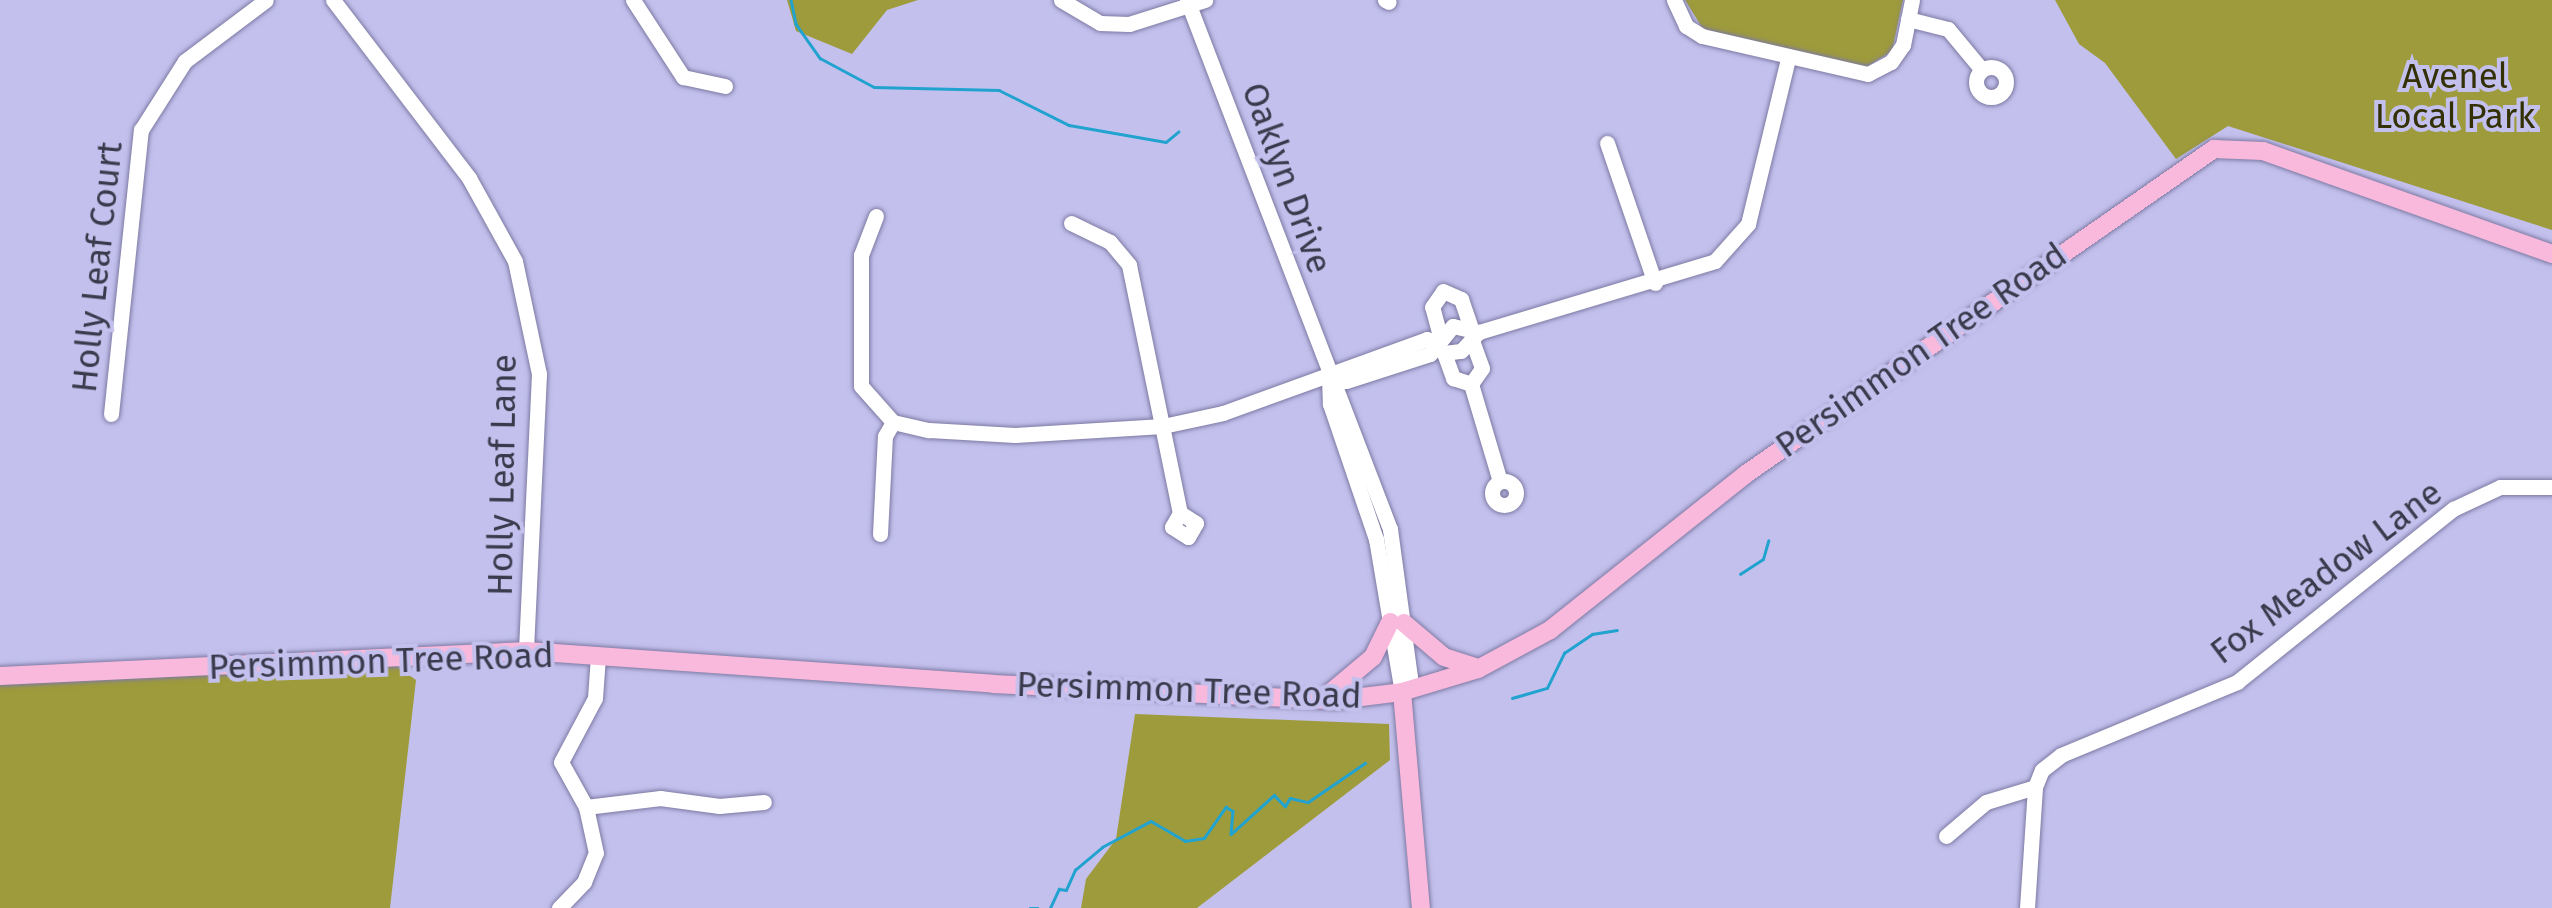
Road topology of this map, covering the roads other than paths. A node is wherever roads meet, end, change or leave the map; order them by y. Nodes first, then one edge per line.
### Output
1 (266, 0) edge
2 (333, 0) edge
3 (633, 0) edge
4 (1061, 0) edge
5 (1674, 0) edge
6 (1912, 0) edge
7 (1194, 2) edge
8 (1908, 19) junction
9 (1788, 59) junction
10 (1982, 70) dead end
11 (724, 86) dead end
12 (1607, 143) dead end
13 (876, 216) dead end
14 (1071, 223) dead end
15 (2552, 254) edge
16 (1654, 283) junction
17 (1474, 333) junction
18 (1441, 344) junction
19 (1329, 378) junction
20 (1471, 384) junction
21 (111, 414) dead end
22 (893, 422) junction
23 (1163, 426) junction
24 (1500, 481) dead end
25 (2548, 485) edge
26 (1180, 514) dead end
27 (880, 534) dead end
28 (1397, 623) junction
29 (526, 651) junction
30 (598, 656) junction
31 (1478, 669) junction
32 (0, 676) edge
33 (1402, 692) junction
34 (1322, 700) junction
35 (2035, 787) junction
36 (764, 802) dead end
37 (586, 807) junction
38 (1946, 836) dead end
39 (558, 908) edge
40 (1421, 908) edge
41 (2027, 908) edge

1 - 21 street, Holly Leaf Court
2 - 29 street, Holly Leaf Lane
3 - 11 street
4 - 7 street
5 - 9 street
6 - 8 street
7 - 19 street, Oaklyn Drive
8 - 9 street
8 - 10 street
9 - 16 street
12 - 16 street
13 - 22 street
14 - 23 street
15 - 31 main road, Persimmon Tree Road
16 - 17 street
17 - 18 street
17 - 18 street
17 - 18 street
17 - 20 street
18 - 19 street
18 - 20 street
19 - 23 street
19 - 28 street, Oaklyn Drive
20 - 24 street
22 - 23 street
22 - 27 street
23 - 26 street
25 - 35 street, Fox Meadow Lane
28 - 31 main road
28 - 33 street, Oaklyn Drive
28 - 34 main road
29 - 30 main road, Persimmon Tree Road
29 - 32 main road, Persimmon Tree Road
30 - 34 main road, Persimmon Tree Road
30 - 37 street
31 - 33 main road, Persimmon Tree Road
33 - 34 main road, Persimmon Tree Road
33 - 40 main road
35 - 38 street
35 - 41 street
36 - 37 street
37 - 39 street

